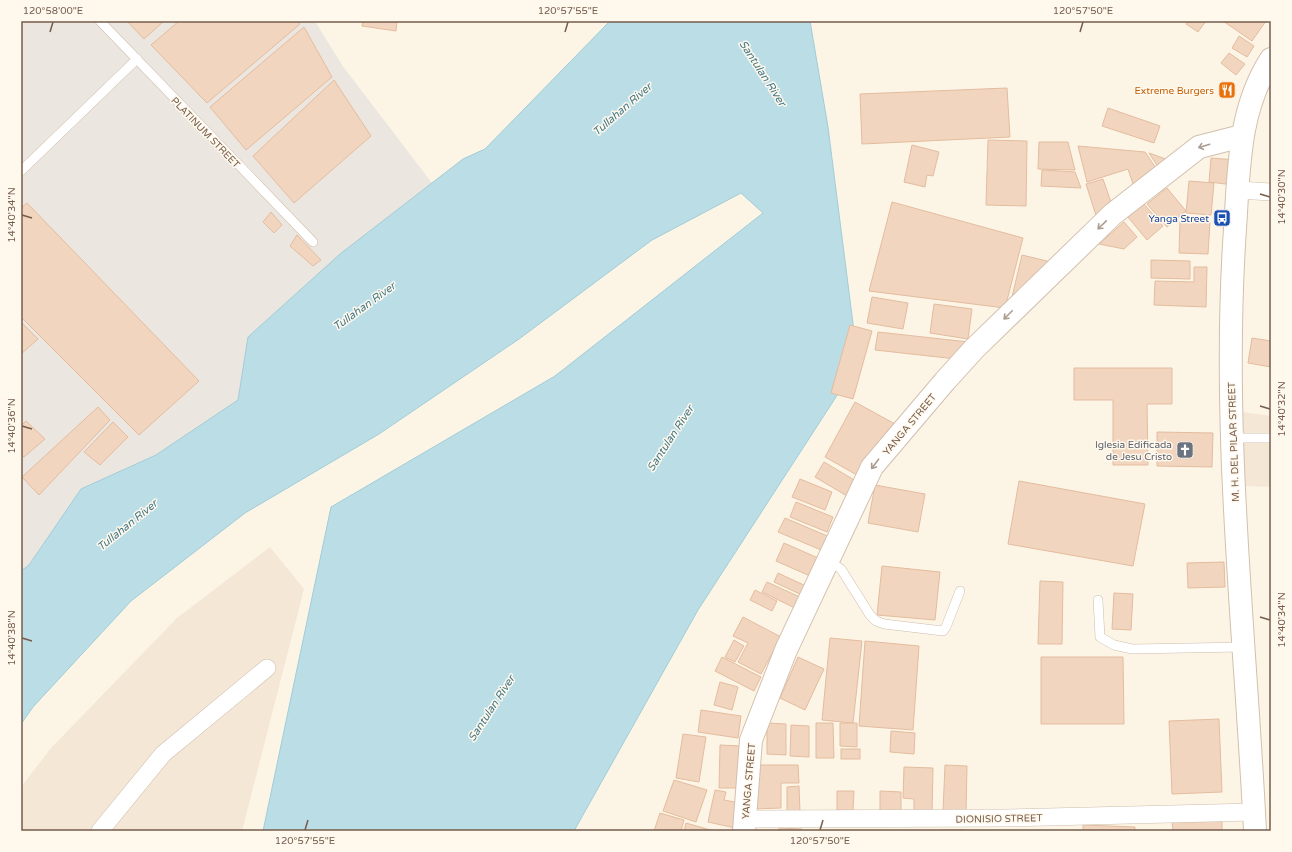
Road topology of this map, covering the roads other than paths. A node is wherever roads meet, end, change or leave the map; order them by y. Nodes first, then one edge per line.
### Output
1 (100, 21) edge
2 (137, 59) junction
3 (1271, 59) edge
4 (1242, 136) junction
5 (21, 171) edge
6 (1238, 190) junction
7 (1271, 192) edge
8 (313, 242) dead end
9 (1231, 438) junction
10 (1271, 438) edge
11 (828, 561) junction
12 (960, 590) dead end
13 (1098, 600) dead end
14 (1244, 648) junction
15 (267, 668) dead end
16 (1255, 821) edge
17 (744, 825) edge
18 (100, 831) edge

1 - 2 lane, PLATINUM STREET
2 - 5 lane
2 - 8 lane, PLATINUM STREET
3 - 4 street, M. H. DEL PILAR STREET
4 - 6 street, M. H. DEL PILAR STREET
4 -> 11 street, YANGA STREET
6 - 7 street
6 - 9 street, M. H. DEL PILAR STREET
9 - 10 lane
9 - 14 street, M. H. DEL PILAR STREET
11 - 12 lane
11 - 17 street, YANGA STREET
13 - 14 lane
14 - 16 street, M. H. DEL PILAR STREET
15 - 18 street
16 - 17 street, DIONISIO STREET

